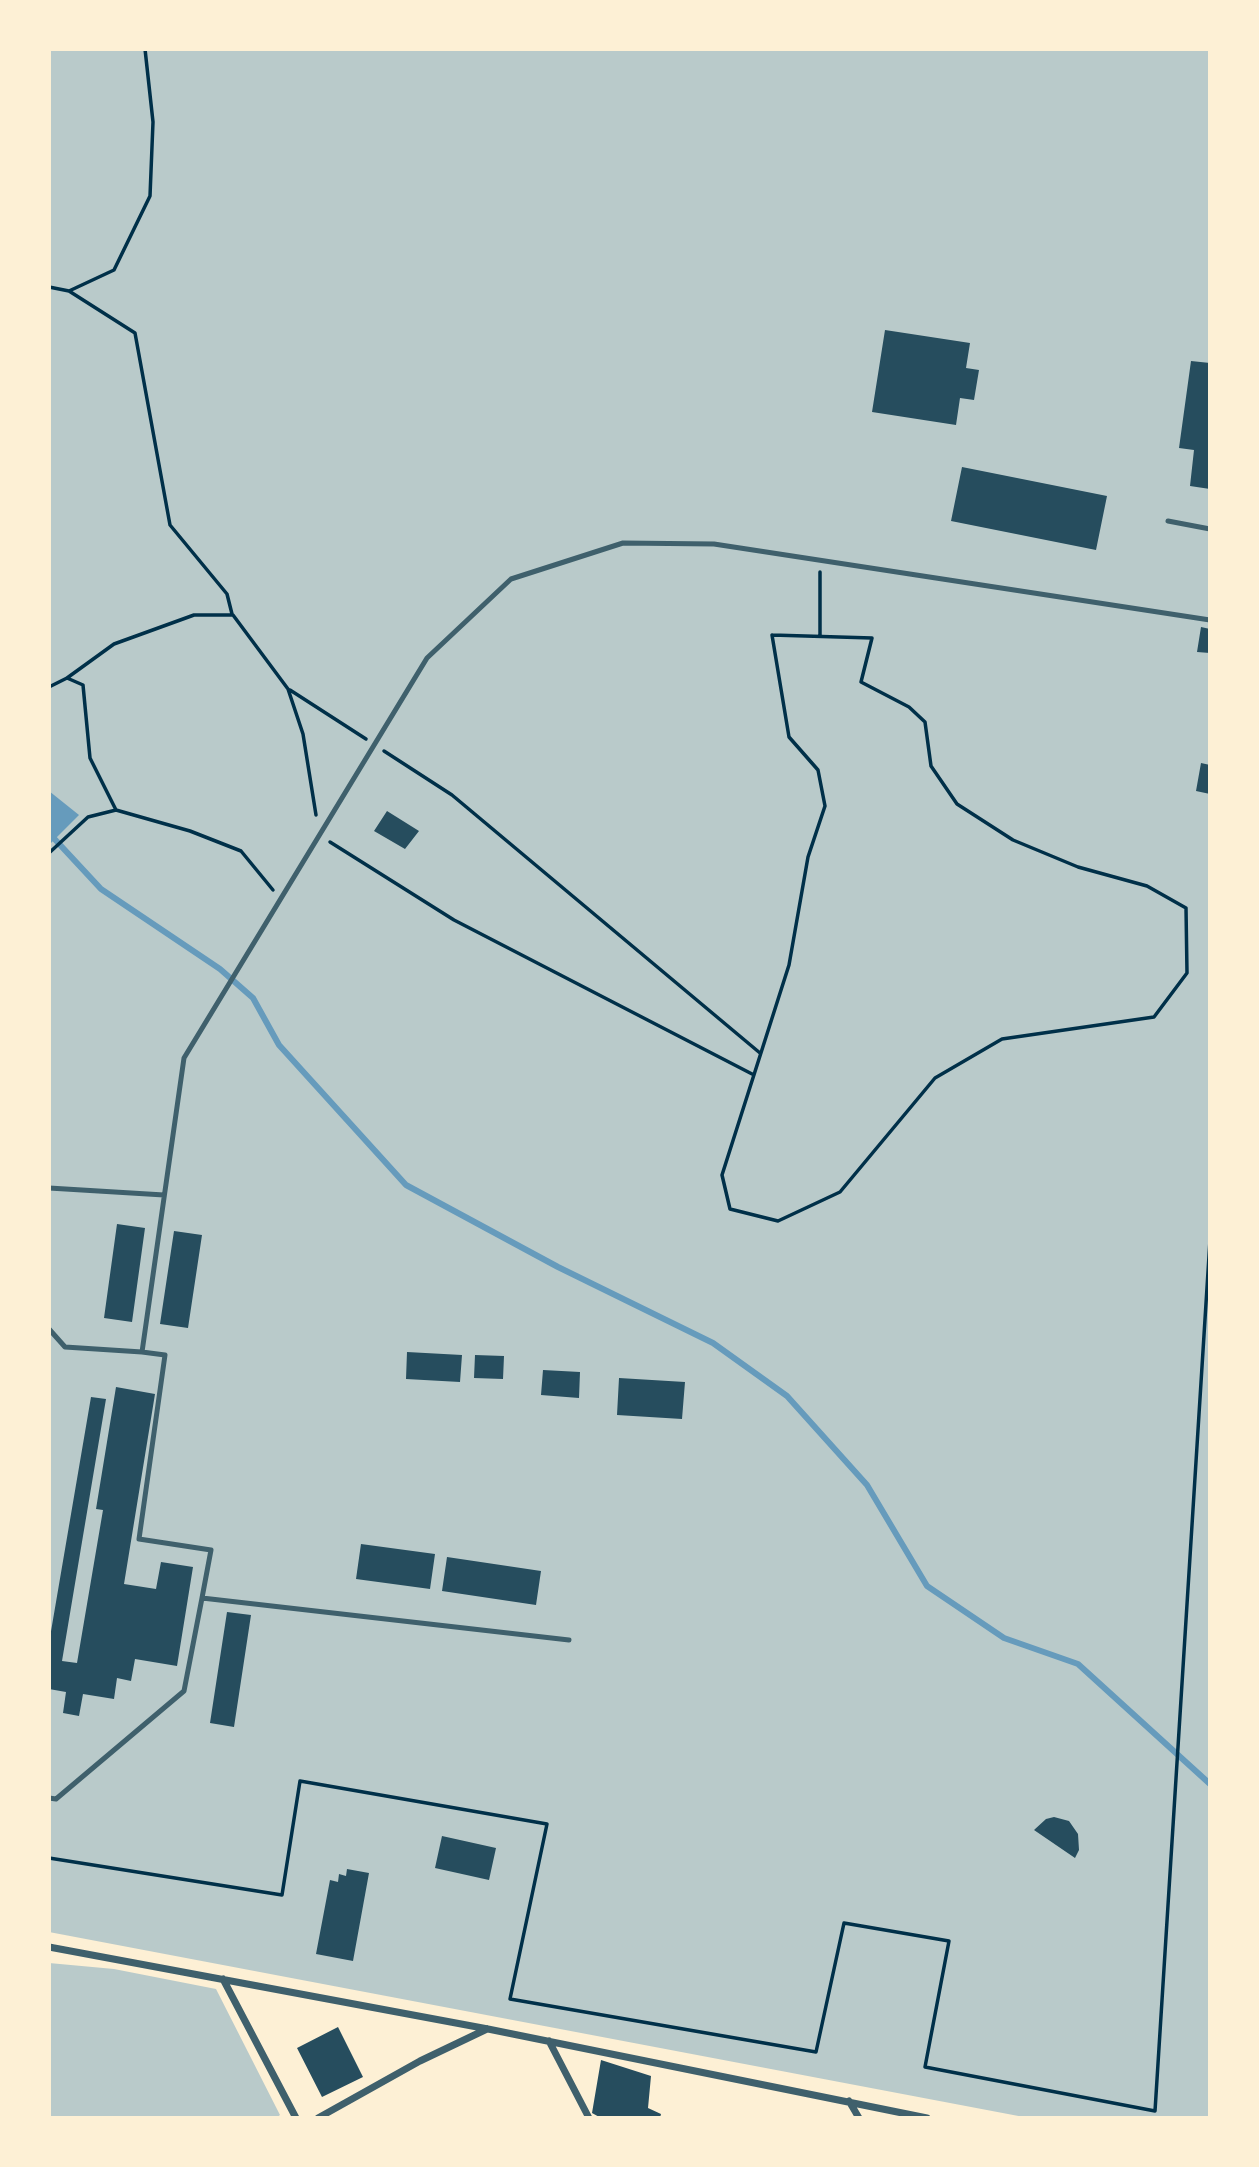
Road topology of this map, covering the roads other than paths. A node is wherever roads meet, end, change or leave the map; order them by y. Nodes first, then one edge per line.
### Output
1 (1168, 520) dead end
2 (1210, 529) edge
3 (1210, 620) edge
4 (49, 1188) edge
5 (164, 1195) junction
6 (49, 1329) edge
7 (142, 1352) junction
8 (202, 1598) junction
9 (569, 1640) dead end
10 (49, 1798) edge
11 (49, 1947) edge
12 (223, 1979) junction
13 (488, 2029) junction
14 (549, 2041) junction
15 (849, 2101) junction
16 (296, 2118) edge
17 (318, 2118) edge
18 (589, 2118) edge
19 (859, 2118) edge
20 (927, 2118) edge

1 - 2 lane
3 - 5 lane
4 - 5 lane
5 - 7 lane
6 - 7 lane
7 - 8 lane
8 - 9 lane
8 - 10 lane
11 - 12 street
12 - 13 street
12 - 16 street
13 - 14 street
13 - 17 street
14 - 15 street
14 - 18 street
15 - 19 street
15 - 20 street

